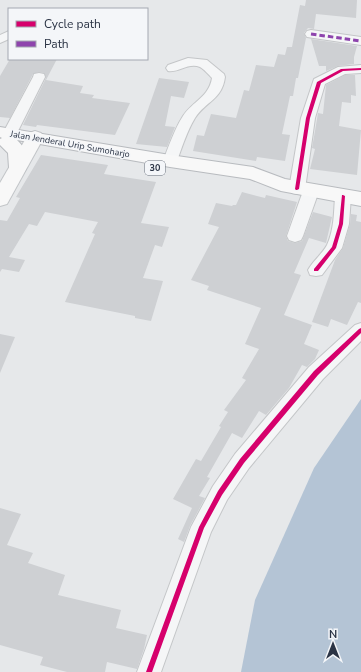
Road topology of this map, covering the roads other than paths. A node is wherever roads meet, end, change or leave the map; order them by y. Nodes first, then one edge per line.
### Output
1 (311, 34) dead end
2 (361, 40) edge
3 (172, 68) dead end
4 (361, 69) edge
5 (40, 77) dead end
6 (4, 137) edge
7 (32, 141) junction
8 (170, 161) junction
9 (18, 168) junction
10 (296, 188) junction
11 (343, 196) junction
12 (0, 199) edge
13 (361, 199) edge
14 (295, 236) dead end
15 (316, 270) dead end
16 (361, 330) edge
17 (149, 672) edge

1 - 2 street
3 - 8 street
4 - 10 street
5 - 6 street
6 - 7 main road, Jalan Jenderal Urip Sumoharjo / 30
6 - 9 main road
7 - 8 main road, Jalan Jenderal Urip Sumoharjo / 30
7 - 9 main road
7 - 10 main road, Jalan Jenderal Urip Sumoharjo / 30
8 - 10 main road, Jalan Jenderal Urip Sumoharjo / 30
9 - 12 main road
10 - 11 main road, Jalan Jenderal Urip Sumoharjo / 30
10 - 14 street
11 - 13 main road, Jalan Jenderal Urip Sumoharjo / 30
11 - 15 street
16 - 17 street

